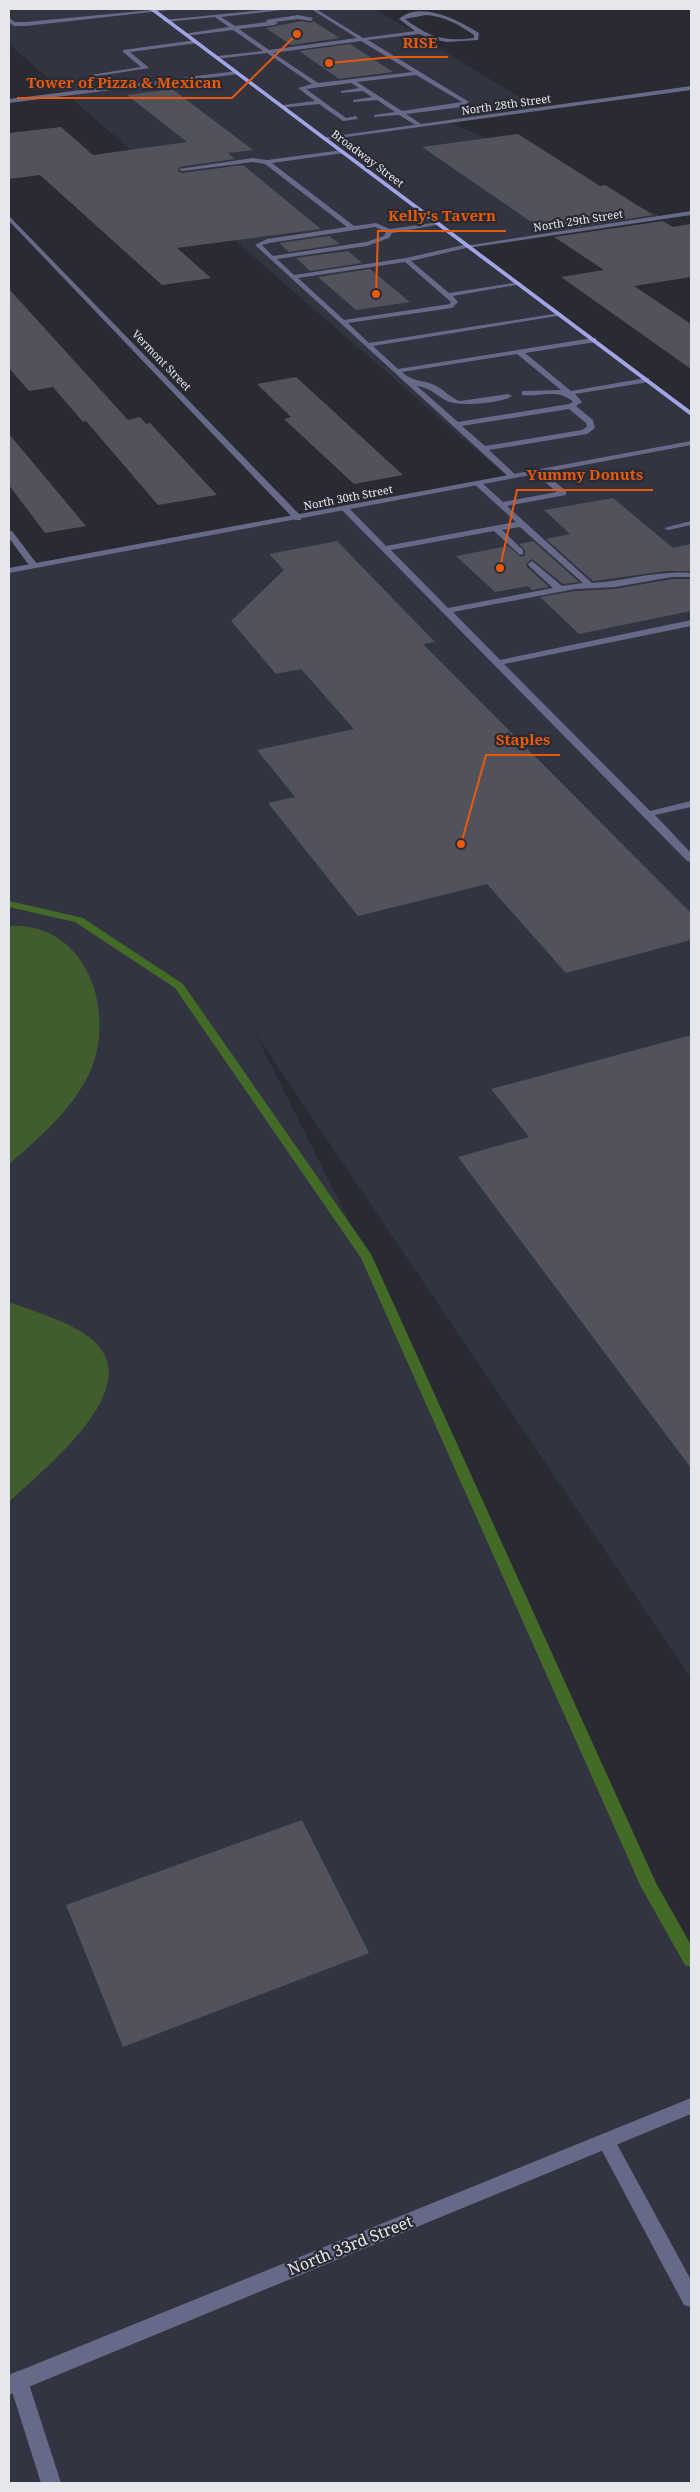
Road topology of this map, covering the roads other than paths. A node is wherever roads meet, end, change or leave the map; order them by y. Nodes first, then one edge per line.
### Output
1 (175, 9) edge
2 (288, 9) edge
3 (313, 9) edge
4 (153, 10) edge
5 (81, 13) dead end
6 (218, 17) junction
7 (327, 17) junction
8 (87, 18) junction
9 (311, 19) junction
10 (9, 20) edge
11 (166, 20) junction
12 (295, 20) dead end
13 (275, 23) dead end
14 (24, 24) junction
15 (94, 25) dead end
16 (247, 26) junction
17 (234, 28) junction
18 (32, 31) dead end
19 (420, 32) junction
20 (186, 34) junction
21 (361, 40) junction
22 (196, 42) junction
23 (269, 52) junction
24 (218, 58) junction
25 (237, 73) junction
26 (417, 73) junction
27 (352, 81) junction
28 (317, 86) junction
29 (109, 88) junction
30 (691, 88) edge
31 (364, 89) junction
32 (343, 92) dead end
33 (321, 95) dead end
34 (312, 96) junction
35 (377, 98) junction
36 (459, 98) junction
37 (9, 101) edge
38 (355, 101) dead end
39 (444, 101) dead end
40 (335, 103) dead end
41 (323, 104) junction
42 (414, 105) dead end
43 (283, 107) junction
44 (394, 109) junction
45 (370, 110) dead end
46 (348, 113) dead end
47 (338, 114) junction
48 (376, 116) dead end
49 (356, 118) dead end
50 (418, 125) junction
51 (324, 138) junction
52 (342, 152) junction
53 (267, 162) junction
54 (182, 170) dead end
55 (691, 213) edge
56 (9, 218) edge
57 (439, 224) junction
58 (352, 228) junction
59 (389, 231) junction
60 (468, 246) junction
61 (272, 258) junction
62 (406, 260) junction
63 (292, 277) junction
64 (519, 284) junction
65 (449, 295) junction
66 (560, 315) junction
67 (343, 322) junction
68 (593, 340) junction
69 (367, 345) junction
70 (519, 352) junction
71 (396, 371) junction
72 (646, 380) junction
73 (408, 381) junction
74 (525, 393) dead end
75 (569, 393) junction
76 (508, 396) dead end
77 (571, 406) junction
78 (691, 414) edge
79 (456, 425) junction
80 (691, 443) edge
81 (483, 449) junction
82 (538, 472) junction
83 (513, 476) junction
84 (477, 484) junction
85 (500, 504) junction
86 (345, 509) junction
87 (298, 518) junction
88 (691, 523) edge
89 (520, 524) junction
90 (495, 528) junction
91 (668, 528) dead end
92 (9, 533) edge
93 (383, 549) junction
94 (520, 552) dead end
95 (532, 564) dead end
96 (34, 566) junction
97 (9, 571) edge
98 (691, 575) edge
99 (590, 585) junction
100 (560, 589) junction
101 (447, 611) junction
102 (691, 623) edge
103 (498, 663) junction
104 (691, 804) edge
105 (648, 814) junction
106 (691, 859) edge
107 (691, 2106) edge
108 (606, 2141) junction
109 (691, 2298) edge
110 (13, 2383) edge
111 (51, 2483) edge

1 - 4 street
2 - 6 street
3 - 7 street
4 - 8 street
4 - 11 main road, Broadway Street
5 - 8 street
6 - 11 street
6 - 17 street
7 - 9 street
7 - 21 street
8 - 14 street
8 - 15 street
9 - 12 street
9 - 16 street
10 - 14 street
11 - 20 main road, Broadway Street
13 - 16 street
14 - 18 street
16 - 17 street
17 - 20 street
17 - 23 street
19 - 19 street
19 - 21 street
20 - 22 main road, Broadway Street
21 - 23 street
21 - 26 street
22 - 24 main road, Broadway Street
22 - 29 street
23 - 24 street
23 - 28 street
24 - 25 main road, Broadway Street
25 - 29 street
25 - 43 main road, Broadway Street
26 - 27 street
26 - 36 street
27 - 28 street
27 - 31 street
28 - 34 street
29 - 37 street
30 - 50 street, North 28th Street
31 - 32 street
31 - 35 street
33 - 34 street
34 - 41 street
35 - 38 street
35 - 44 street
36 - 39 street
36 - 44 street
40 - 41 street
41 - 43 street
41 - 47 street
42 - 44 street
43 - 51 main road, Broadway Street
44 - 45 street
44 - 48 street
44 - 50 street
46 - 47 street
47 - 49 street
50 - 51 street, North 28th Street
51 - 52 main road, Broadway Street
52 - 53 street
52 - 57 main road, Broadway Street
53 - 54 street
53 - 58 street
55 - 60 street, North 29th Street
56 - 87 street, Vermont Street
57 - 59 street
57 - 60 main road, Broadway Street
58 - 59 street
58 - 61 street
59 - 61 street
60 - 62 street, North 29th Street
60 - 64 main road, Broadway Street
61 - 63 street
62 - 63 street, North 29th Street
62 - 65 street
63 - 67 street
64 - 65 street
64 - 66 main road, Broadway Street
65 - 67 street
66 - 68 main road, Broadway Street
66 - 69 street
67 - 69 street
68 - 70 street
68 - 72 main road, Broadway Street
69 - 71 street
70 - 71 street
70 - 75 street
71 - 73 street
72 - 75 street
72 - 78 main road, Broadway Street
73 - 76 street
73 - 79 street
74 - 75 street
75 - 77 street
77 - 79 street
77 - 81 street
79 - 81 street
80 - 82 street, North 30th Street
81 - 83 street
82 - 83 street, North 30th Street
82 - 85 street
83 - 84 street, North 30th Street
84 - 85 street
84 - 86 street, North 30th Street
85 - 89 street
86 - 87 street, North 30th Street
86 - 93 street
87 - 96 street, North 30th Street
88 - 91 street
89 - 90 street
89 - 99 street
90 - 93 street
90 - 94 street
92 - 96 street
93 - 101 street
95 - 100 street
96 - 97 street, North 30th Street
98 - 99 street
99 - 100 street
100 - 101 street
101 - 103 street
102 - 103 street
103 - 105 street
104 - 105 street
105 - 106 street
107 - 108 street, North 33rd Street
108 - 109 street
108 - 110 street, North 33rd Street
110 - 111 street

